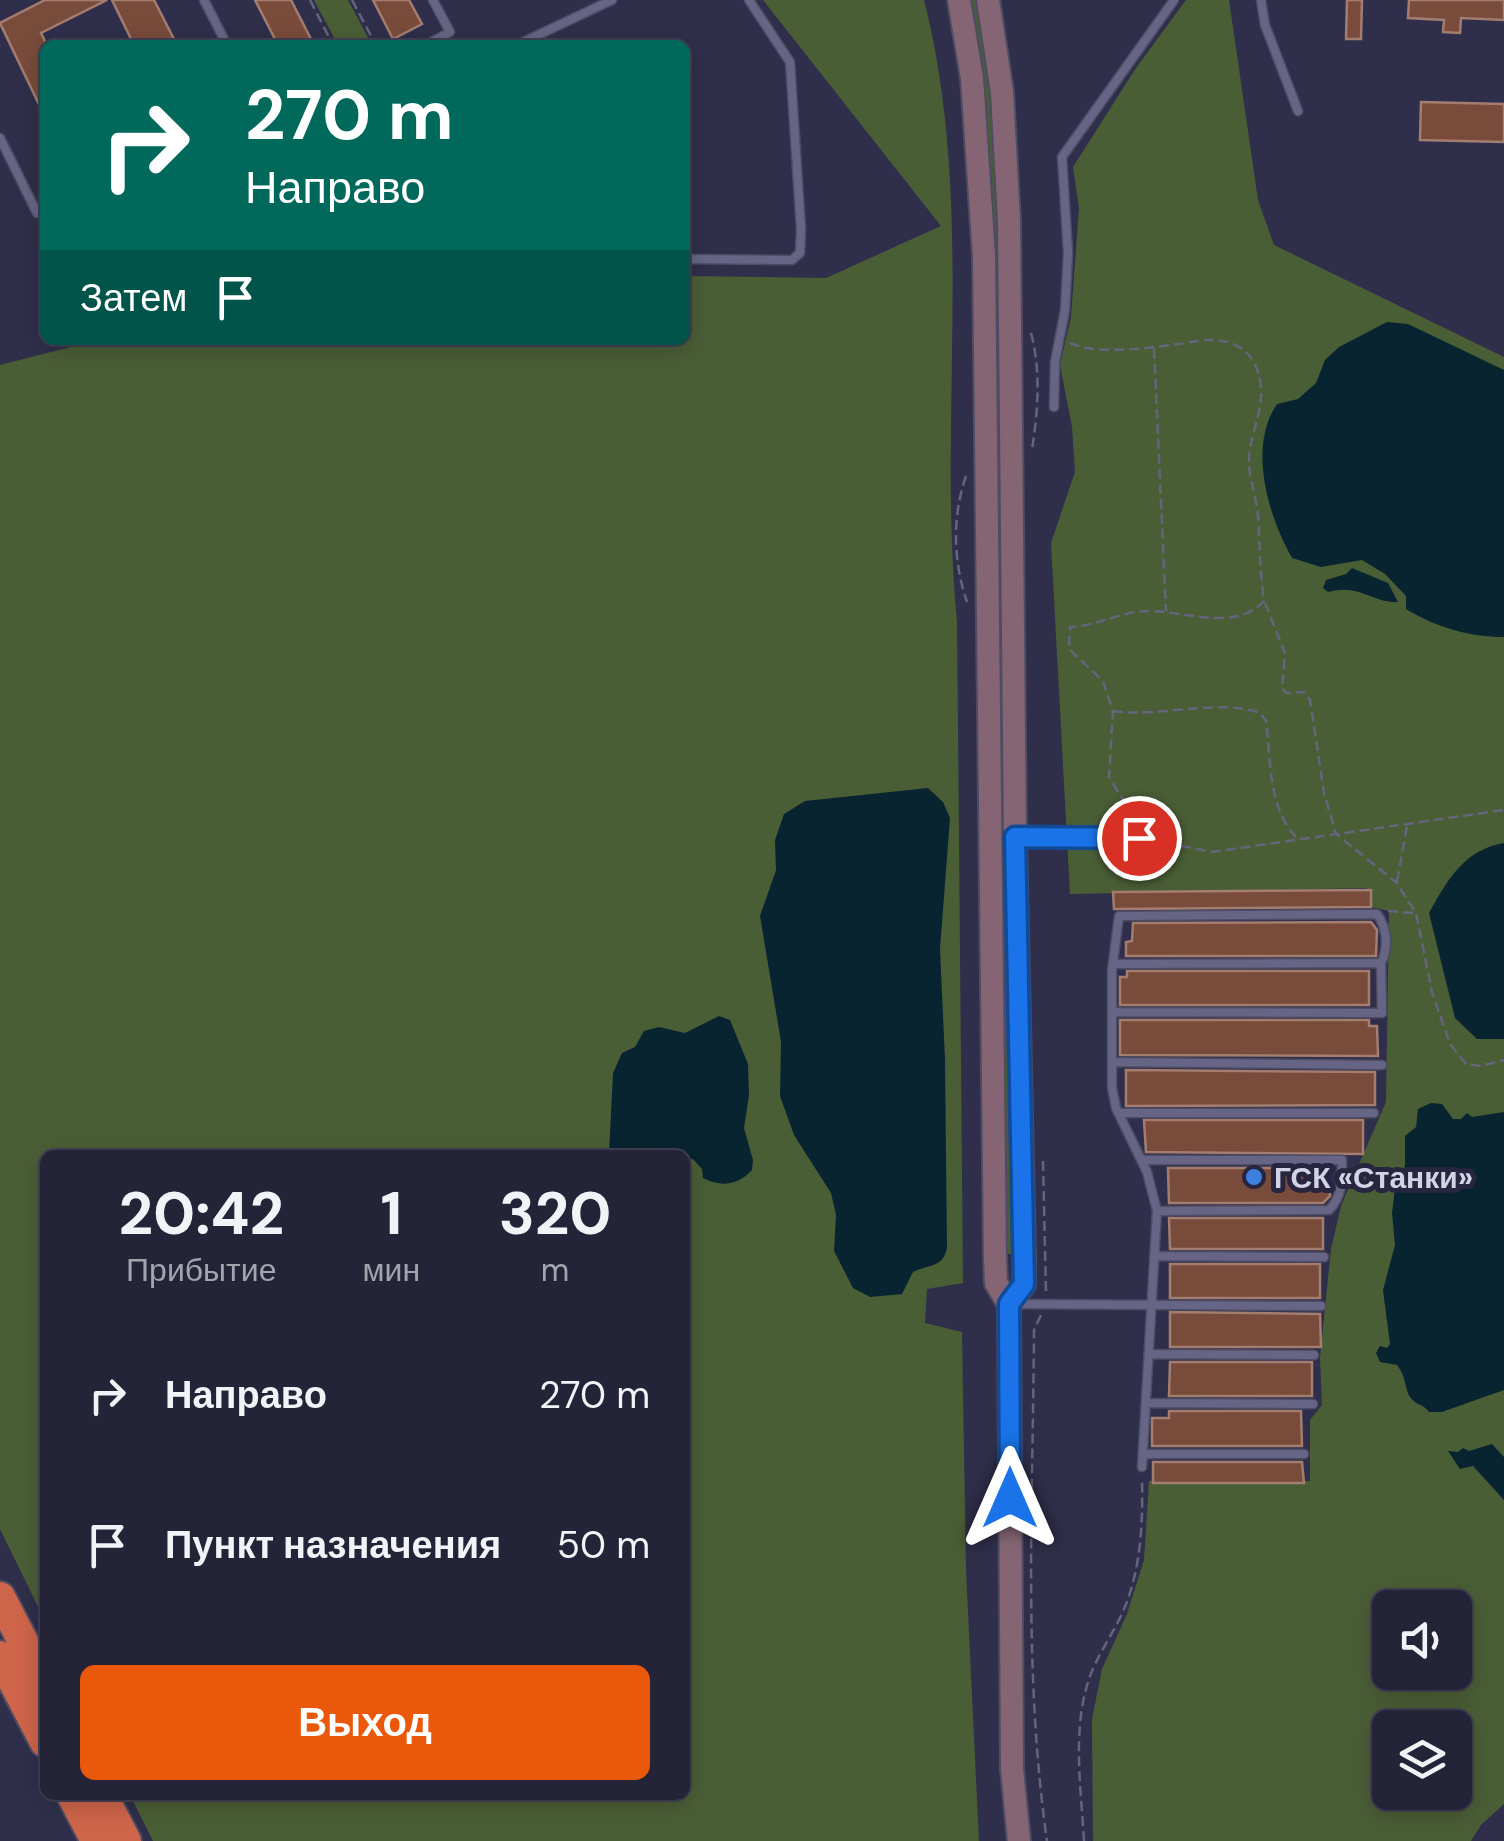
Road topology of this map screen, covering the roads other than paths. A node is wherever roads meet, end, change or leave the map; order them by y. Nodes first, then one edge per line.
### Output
1 (204, 0) edge
2 (433, 0) edge
3 (612, 0) edge
4 (749, 0) edge
5 (960, 0) edge
6 (988, 0) edge
7 (1174, 0) edge
8 (1261, 0) edge
9 (224, 40) edge
10 (435, 40) edge
11 (528, 40) edge
12 (1298, 112) dead end
13 (0, 138) edge
14 (40, 213) edge
15 (690, 259) edge
16 (1054, 407) dead end
17 (1015, 837) junction
18 (1139, 838) road end
19 (1382, 963) junction
20 (1113, 964) junction
21 (1112, 1012) junction
22 (1112, 1062) junction
23 (1382, 1065) dead end
24 (1118, 1113) junction
25 (1374, 1113) dead end
26 (1141, 1160) junction
27 (1156, 1210) junction
28 (1154, 1256) junction
29 (1324, 1257) dead end
30 (1009, 1304) junction
31 (1152, 1305) junction
32 (1321, 1306) dead end
33 (1148, 1354) junction
34 (1314, 1355) dead end
35 (1146, 1403) junction
36 (1312, 1404) dead end
37 (1142, 1454) junction
38 (1304, 1454) dead end
39 (1142, 1467) road end
40 (0, 1597) edge
41 (0, 1656) edge
42 (40, 1674) edge
43 (40, 1732) edge
44 (75, 1800) edge
45 (105, 1800) edge
46 (96, 1841) edge
47 (126, 1841) edge
48 (1019, 1841) edge

1 - 9 lane
2 - 10 lane
3 - 11 lane
4 - 15 lane
5 - 30 street
6 - 17 street
7 - 16 lane
8 - 12 lane
13 - 14 lane
17 - 18 lane
17 - 30 street
19 - 20 lane
19 - 20 lane
19 - 21 lane
20 - 21 lane
21 - 22 lane
22 - 23 lane
22 - 24 lane
24 - 25 lane
24 - 26 lane
26 - 27 lane
26 - 27 lane
27 - 28 lane
28 - 29 lane
28 - 31 lane
30 - 31 lane
30 - 48 street
31 - 32 lane
31 - 33 lane
33 - 34 lane
33 - 35 lane
35 - 36 lane
35 - 37 lane
37 - 38 lane
37 - 39 lane
40 - 42 highway
41 - 43 highway
44 - 46 highway
45 - 47 highway

